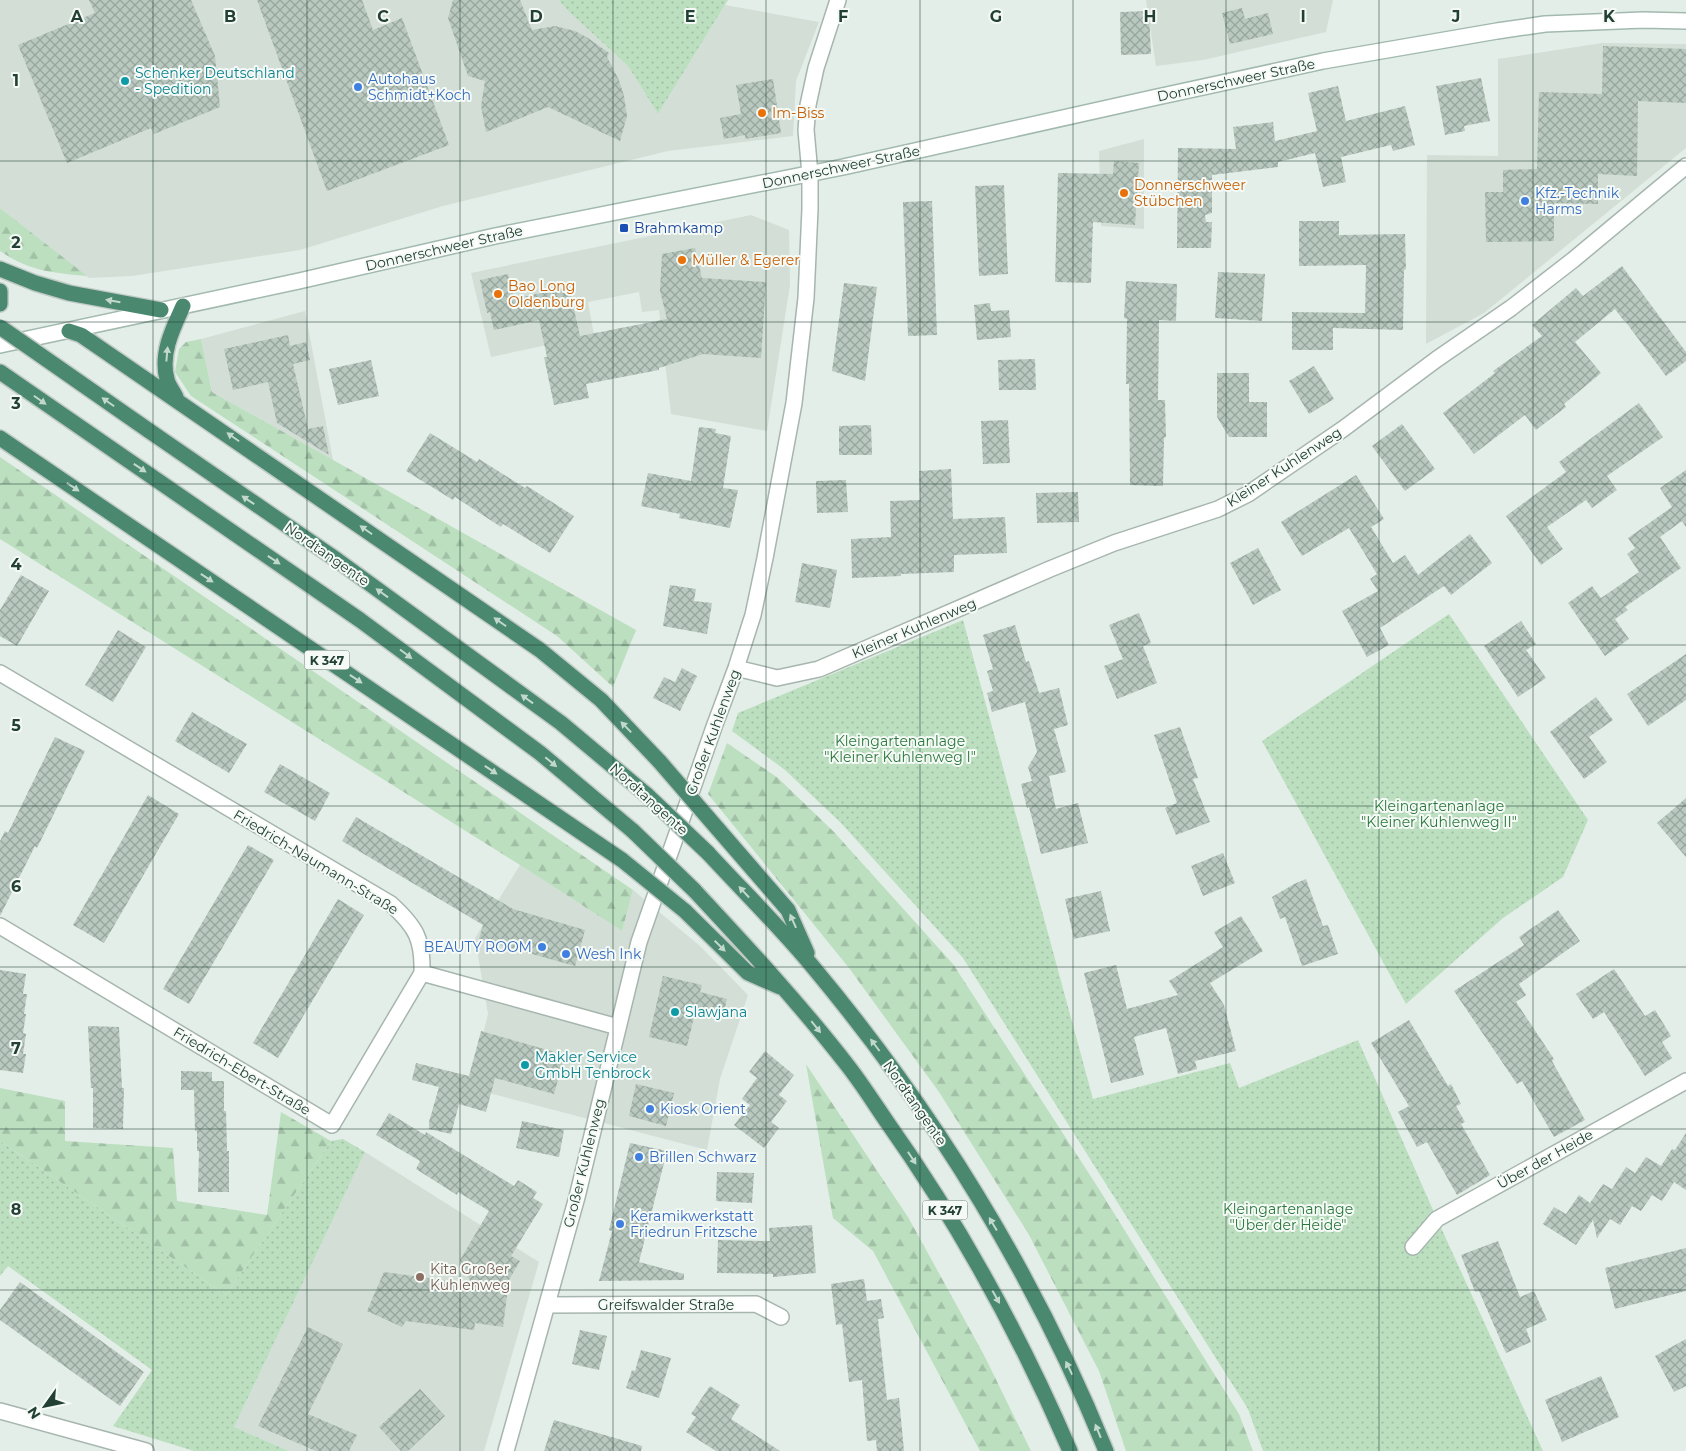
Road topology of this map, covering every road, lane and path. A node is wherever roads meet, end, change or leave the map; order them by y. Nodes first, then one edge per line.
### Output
1 (838, 0) edge
2 (1686, 21) edge
3 (1686, 166) edge
4 (810, 174) junction
5 (0, 269) edge
6 (0, 291) edge
7 (0, 304) edge
8 (183, 306) junction
9 (161, 310) junction
10 (0, 327) edge
11 (69, 330) junction
12 (0, 345) edge
13 (0, 372) edge
14 (178, 400) junction
15 (0, 438) edge
16 (736, 668) junction
17 (0, 673) edge
18 (0, 926) edge
19 (812, 966) junction
20 (422, 973) junction
21 (786, 990) junction
22 (618, 1027) junction
23 (1686, 1081) edge
24 (1413, 1247) dead end
25 (547, 1305) junction
26 (781, 1317) dead end
27 (0, 1411) edge
28 (146, 1451) edge
29 (506, 1451) edge
30 (1070, 1451) edge
31 (1106, 1451) edge

1 - 4 street
2 - 4 street, Donnerschweer Straße
3 - 16 street, Kleiner Kuhlenweg
4 - 8 street, Donnerschweer Straße
4 - 16 street, Großer Kuhlenweg
9 -> 5 highway
6 - 7 highway
8 - 9 street, Donnerschweer Straße
14 -> 8 highway, K 347
9 - 11 street, Donnerschweer Straße
19 -> 10 highway, Nordtangente / K 347, bridge
11 - 12 street, Donnerschweer Straße
11 - 14 highway, K 347
13 -> 21 highway, K 347, bridge
19 -> 14 highway, K 347, bridge
15 -> 21 highway, K 347, bridge
16 - 22 street, Großer Kuhlenweg
17 - 20 street, Friedrich-Naumann-Straße
18 - 20 street, Friedrich-Ebert-Straße
31 -> 19 highway, Nordtangente / K 347
20 - 22 street
21 -> 30 highway, K 347
22 - 25 street, Großer Kuhlenweg
23 - 24 street, Über der Heide
25 - 26 street, Greifswalder Straße
25 - 29 street, Großer Kuhlenweg
27 - 28 street

